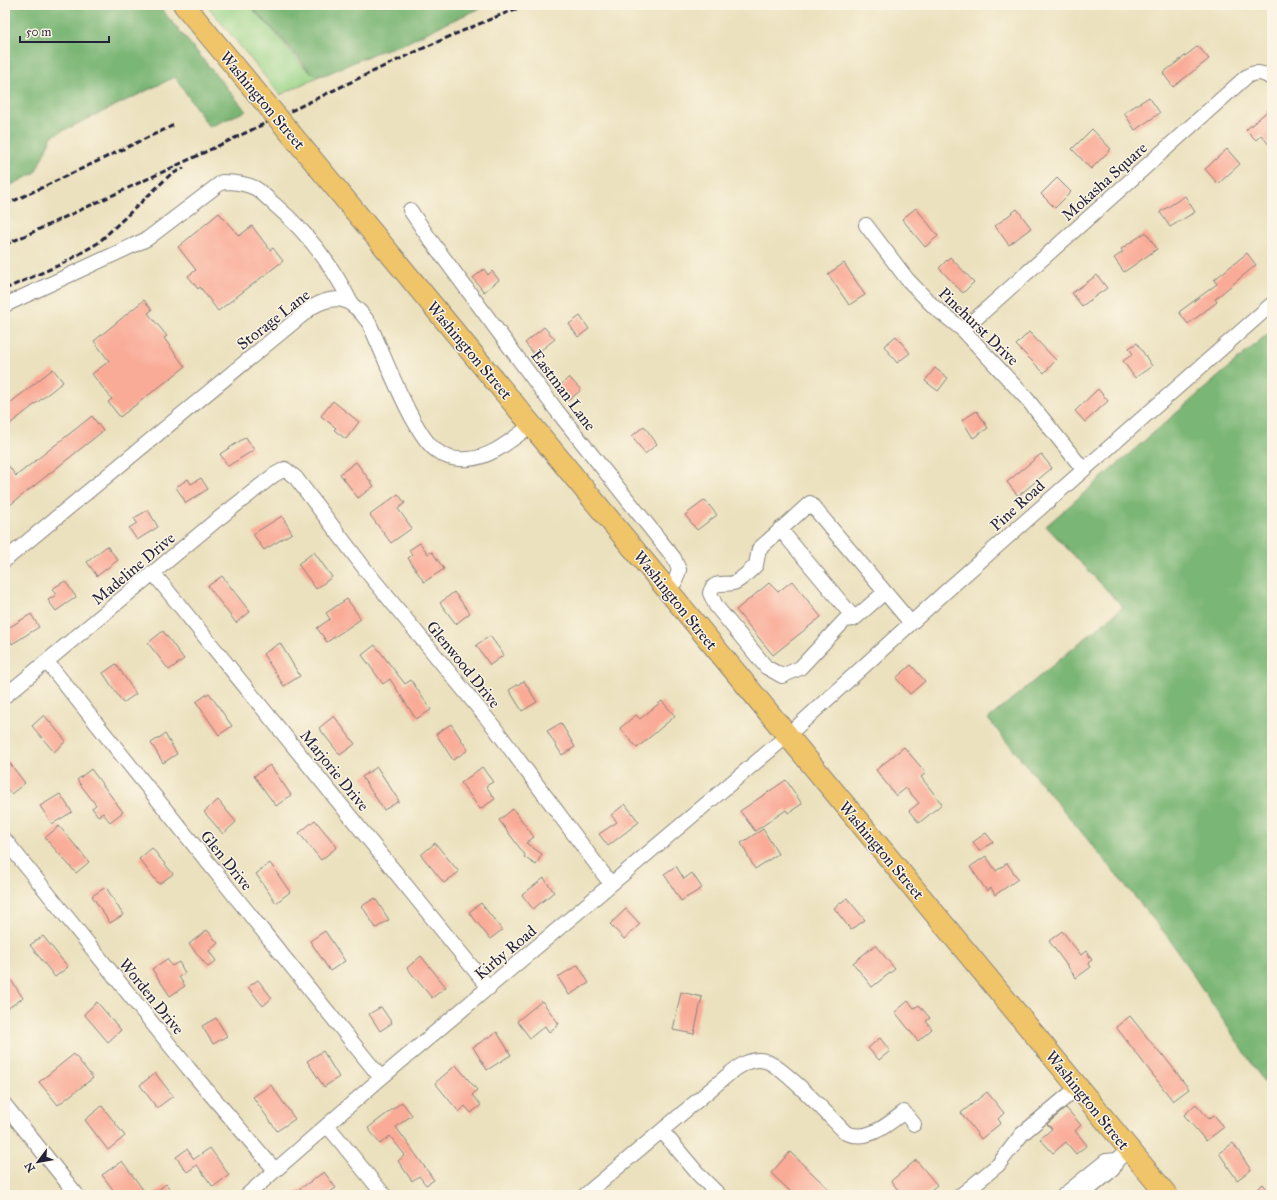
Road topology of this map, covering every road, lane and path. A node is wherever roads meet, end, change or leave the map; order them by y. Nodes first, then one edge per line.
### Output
1 (184, 5) edge
2 (1272, 79) edge
3 (410, 210) dead end
4 (866, 226) dead end
5 (351, 303) junction
6 (1272, 304) edge
7 (5, 305) edge
8 (963, 330) junction
9 (532, 425) junction
10 (1084, 469) junction
11 (285, 470) joint
12 (780, 529) junction
13 (5, 560) edge
14 (154, 574) junction
15 (666, 589) junction
16 (885, 592) junction
17 (854, 618) junction
18 (911, 623) junction
19 (47, 662) junction
20 (5, 696) edge
21 (787, 736) junction
22 (5, 840) edge
23 (611, 884) junction
24 (489, 988) junction
25 (382, 1078) junction
26 (1078, 1088) junction
27 (5, 1105) edge
28 (914, 1124) dead end
29 (327, 1125) junction
30 (662, 1131) junction
31 (1123, 1155) junction
32 (276, 1170) junction
33 (967, 1193) edge
34 (77, 1195) edge
35 (247, 1195) edge
36 (384, 1195) edge
37 (585, 1195) edge
38 (719, 1195) edge
39 (1064, 1195) edge
40 (1082, 1195) edge
41 (1167, 1195) edge

1 - 9 highway, Washington Street, bridge
2 - 8 street, Mokasha Square
3 - 15 street, Eastman Lane
4 - 8 street, Pinehurst Drive
5 - 7 street
5 - 9 street
5 - 13 street, Storage Lane
6 - 10 street, Pine Road
8 - 10 street, Pinehurst Drive
9 - 15 highway, Washington Street
10 - 18 street, Pine Road
11 - 14 street, Madeline Drive
11 - 23 street, Glenwood Drive
12 - 16 street
12 - 17 street
12 - 17 street
14 - 19 street, Madeline Drive
14 - 24 street, Marjorie Drive
15 - 21 highway, Washington Street
16 - 17 street
16 - 18 street
18 - 21 street, Pine Road
19 - 20 street, Madeline Drive
19 - 25 street, Glen Drive
21 - 23 street, Kirby Road
21 - 26 highway, Washington Street
22 - 32 street, Worden Drive
23 - 24 street, Kirby Road
24 - 25 street, Kirby Road
25 - 29 street, Kirby Road
26 - 31 highway, Washington Street
26 - 33 street
27 - 34 street
28 - 30 street
29 - 32 street, Kirby Road
29 - 36 street
30 - 37 street
30 - 38 street
31 - 39 street
31 - 40 street
31 - 41 highway, Washington Street
32 - 35 street, Kirby Road

